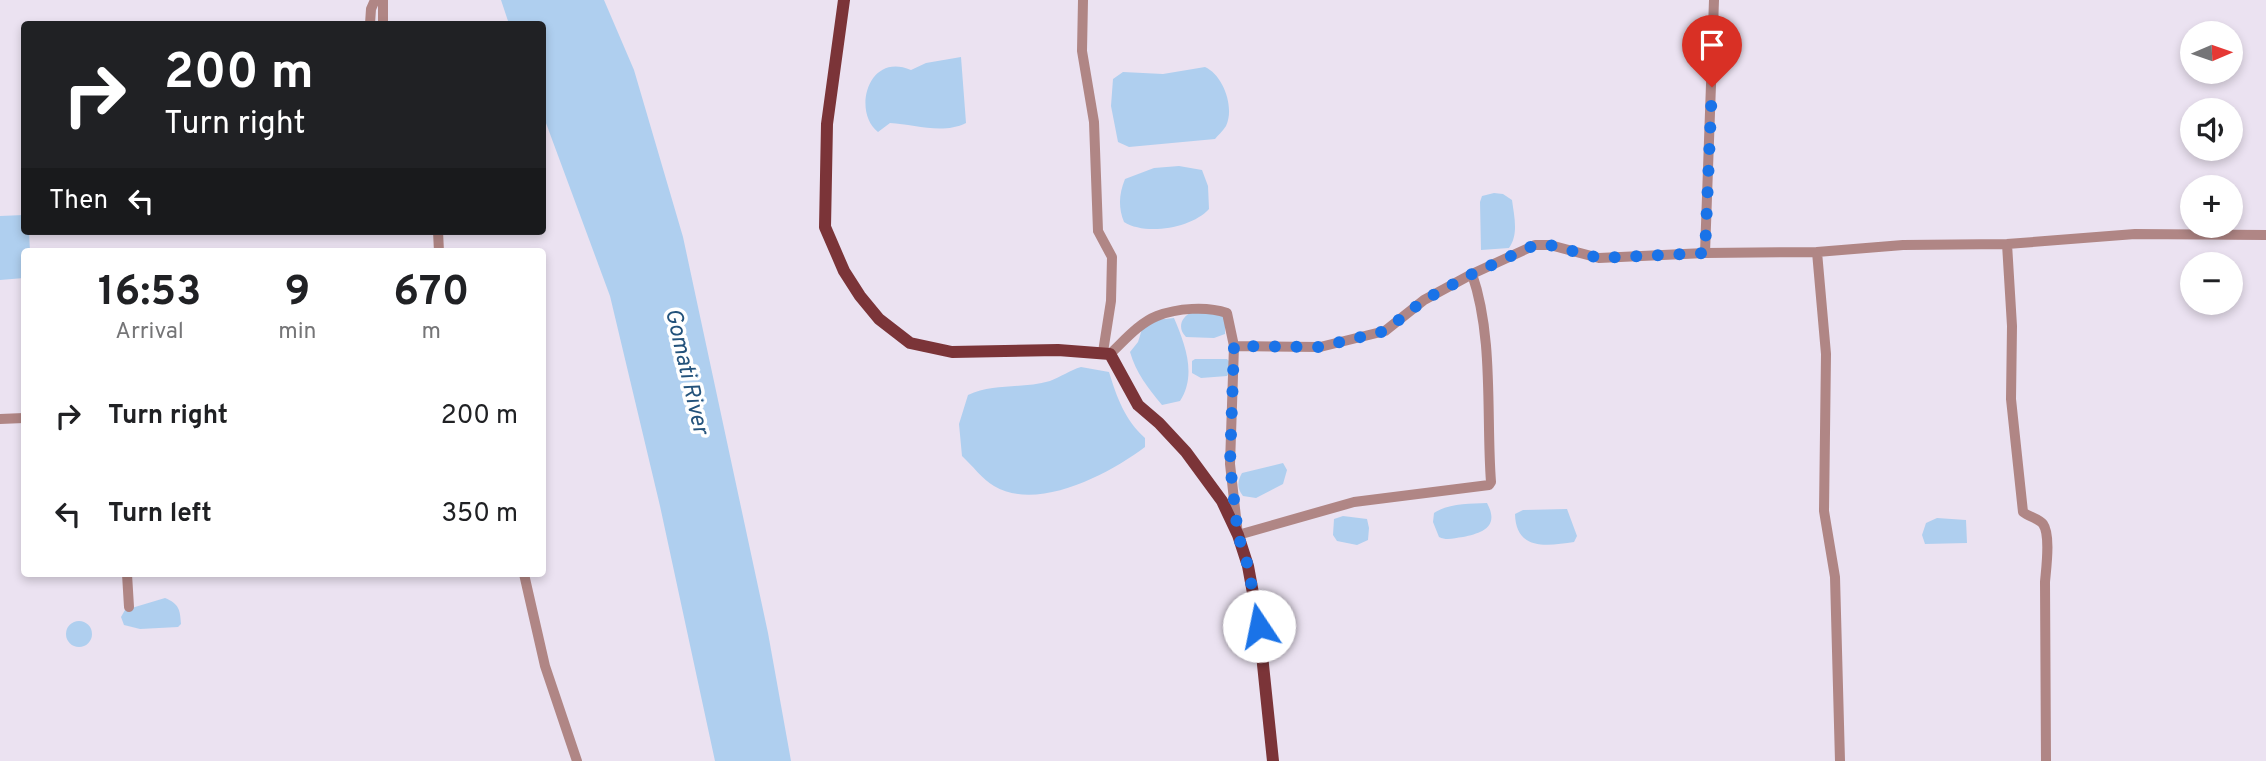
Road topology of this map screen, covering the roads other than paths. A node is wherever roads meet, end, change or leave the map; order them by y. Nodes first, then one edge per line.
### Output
1 (375, 0) edge
2 (383, 0) edge
3 (845, 0) edge
4 (1083, 0) edge
5 (1714, 0) edge
6 (370, 21) edge
7 (383, 21) edge
8 (2266, 235) edge
9 (2007, 244) junction
10 (1817, 252) junction
11 (1705, 253) junction
12 (1472, 274) junction
13 (1234, 346) junction
14 (1107, 353) junction
15 (21, 418) edge
16 (0, 419) edge
17 (1238, 535) junction
18 (127, 577) edge
19 (525, 577) edge
20 (129, 607) dead end
21 (577, 761) edge
22 (1273, 761) edge
23 (1840, 761) edge
24 (2046, 761) edge

1 - 6 street
2 - 7 street
3 - 14 main road
4 - 14 street
5 - 11 street
8 - 9 street
9 - 10 street
9 - 24 street
10 - 11 street
10 - 23 street
11 - 12 street
12 - 13 street
12 - 17 street
13 - 14 street
13 - 17 street
14 - 17 main road
15 - 16 street
17 - 22 main road
18 - 20 street
19 - 21 street

